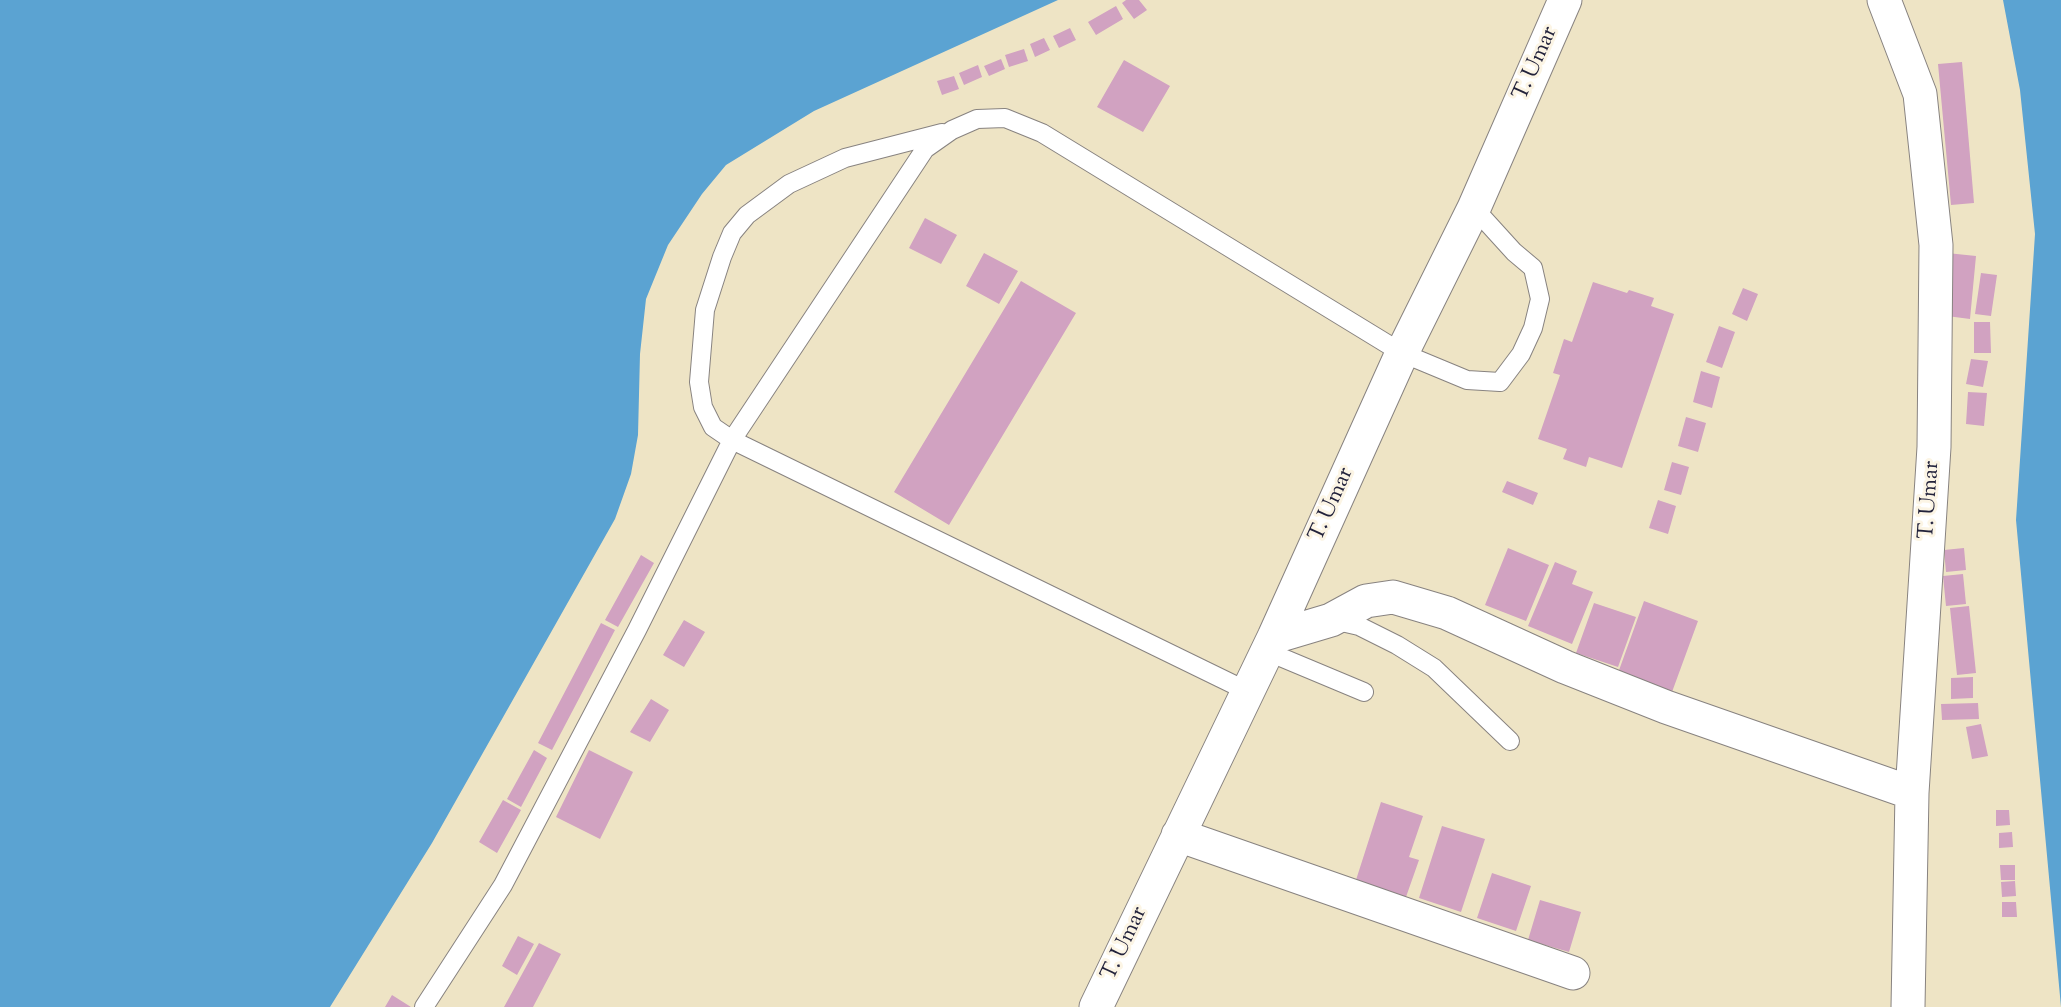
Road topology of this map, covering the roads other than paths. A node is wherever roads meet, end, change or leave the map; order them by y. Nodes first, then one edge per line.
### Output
1 (1565, 0) edge
2 (1884, 0) edge
3 (952, 130) junction
4 (1474, 208) junction
5 (1402, 353) junction
6 (732, 440) junction
7 (1331, 620) junction
8 (1270, 644) junction
9 (1247, 691) junction
10 (1364, 692) dead end
11 (1510, 741) dead end
12 (1912, 794) junction
13 (1178, 835) junction
14 (1573, 973) dead end
15 (423, 1007) edge
16 (1096, 1007) edge
17 (1908, 1007) edge

1 - 4 street, T. Umar
2 - 12 street, T. Umar
3 - 5 lane
3 - 6 lane
3 - 6 lane
4 - 5 street, T. Umar
4 - 5 lane
5 - 8 street, T. Umar
6 - 9 lane
6 - 15 lane
7 - 8 street
7 - 11 lane
7 - 12 street
8 - 9 street, T. Umar
8 - 10 lane
9 - 13 street, T. Umar
12 - 17 street, T. Umar
13 - 14 street
13 - 16 street, T. Umar

